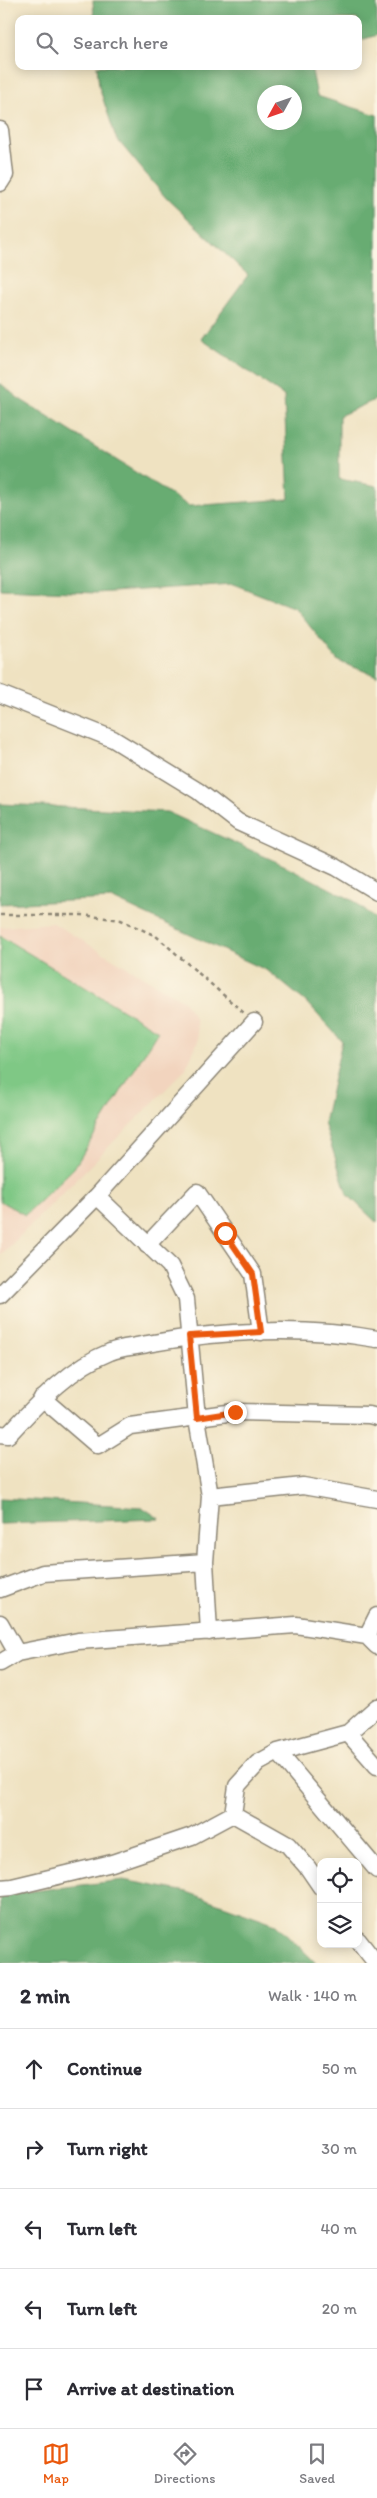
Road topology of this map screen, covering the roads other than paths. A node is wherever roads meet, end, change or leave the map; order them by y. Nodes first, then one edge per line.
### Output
1 (0, 130) edge
2 (0, 183) edge
3 (0, 694) edge
4 (377, 892) edge
5 (254, 1022) road end
6 (97, 1196) junction
7 (148, 1245) junction
8 (0, 1295) edge
9 (261, 1332) junction
10 (189, 1336) junction
11 (377, 1339) edge
12 (42, 1398) junction
13 (377, 1417) edge
14 (197, 1418) junction
15 (0, 1434) edge
16 (210, 1496) junction
17 (377, 1499) edge
18 (205, 1562) junction
19 (0, 1589) edge
20 (377, 1616) edge
21 (0, 1623) edge
22 (209, 1632) junction
23 (372, 1641) edge
24 (17, 1653) junction
25 (0, 1662) edge
26 (377, 1707) edge
27 (348, 1733) junction
28 (278, 1752) junction
29 (377, 1766) edge
30 (233, 1814) junction
31 (377, 1870) edge
32 (317, 1881) edge
33 (0, 1888) edge
34 (362, 1945) edge
35 (376, 1963) edge

1 - 2 street
3 - 4 street
5 - 6 street
6 - 7 street
6 - 8 street
7 - 9 street
7 - 10 street
9 - 10 street
9 - 11 street
10 - 12 street
10 - 14 street
12 - 14 street
12 - 15 street
13 - 14 street
14 - 16 street
16 - 17 street
16 - 18 street
18 - 19 street
18 - 22 street
20 - 23 street
21 - 24 street
22 - 23 street
22 - 24 street
24 - 25 street
26 - 27 street
27 - 28 street
27 - 29 street
28 - 30 street
28 - 31 street
30 - 32 street
30 - 33 street
34 - 35 street

